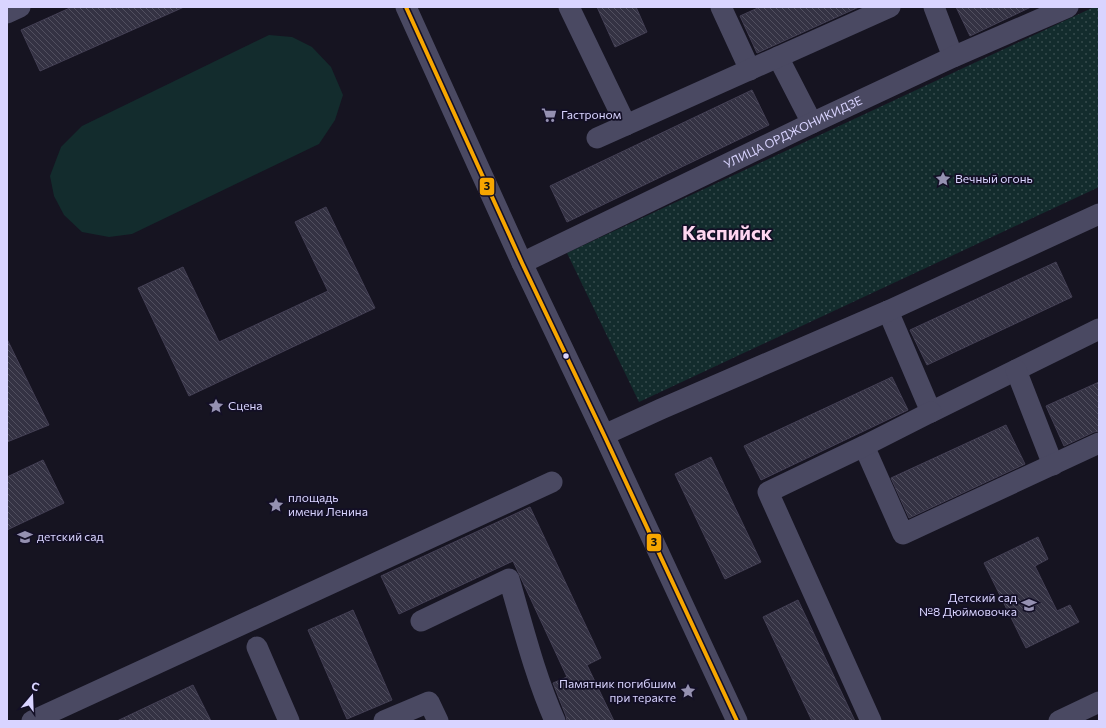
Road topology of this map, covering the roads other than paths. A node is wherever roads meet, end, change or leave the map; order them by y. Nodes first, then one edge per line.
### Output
1 (20, 7) edge
2 (406, 7) edge
3 (569, 7) edge
4 (721, 7) edge
5 (890, 7) edge
6 (934, 7) edge
7 (1068, 7) edge
8 (7, 13) edge
9 (778, 57) junction
10 (953, 58) junction
11 (750, 70) junction
12 (812, 123) junction
13 (626, 125) junction
14 (597, 138) dead end
15 (1099, 214) edge
16 (522, 263) junction
17 (888, 311) junction
18 (1099, 329) edge
19 (1016, 370) junction
20 (931, 412) junction
21 (604, 435) junction
22 (1099, 443) edge
23 (864, 446) junction
24 (1053, 465) junction
25 (552, 482) dead end
26 (421, 621) dead end
27 (256, 647) dead end
28 (1099, 702) edge
29 (32, 721) edge
30 (289, 721) edge
31 (384, 721) edge
32 (438, 721) edge
33 (555, 721) edge
34 (737, 721) edge
35 (871, 721) edge
36 (1059, 721) edge

1 - 8 street
2 - 16 street
3 - 13 street
4 - 11 street
5 - 9 street
6 - 10 street
7 - 10 street, УЛИЦА ОРДЖОНИКИДЗЕ
9 - 11 street
9 - 12 street
10 - 12 street, УЛИЦА ОРДЖОНИКИДЗЕ
11 - 13 street
12 - 16 street, УЛИЦА ОРДЖОНИКИДЗЕ
13 - 14 street
15 - 17 street
16 - 21 street
17 - 20 street
17 - 21 street
18 - 19 street
19 - 20 street
19 - 24 street
20 - 23 street
21 - 34 street
22 - 24 street
23 - 24 street
23 - 35 street
25 - 29 street
26 - 33 street
27 - 30 street
28 - 36 street
31 - 32 street

